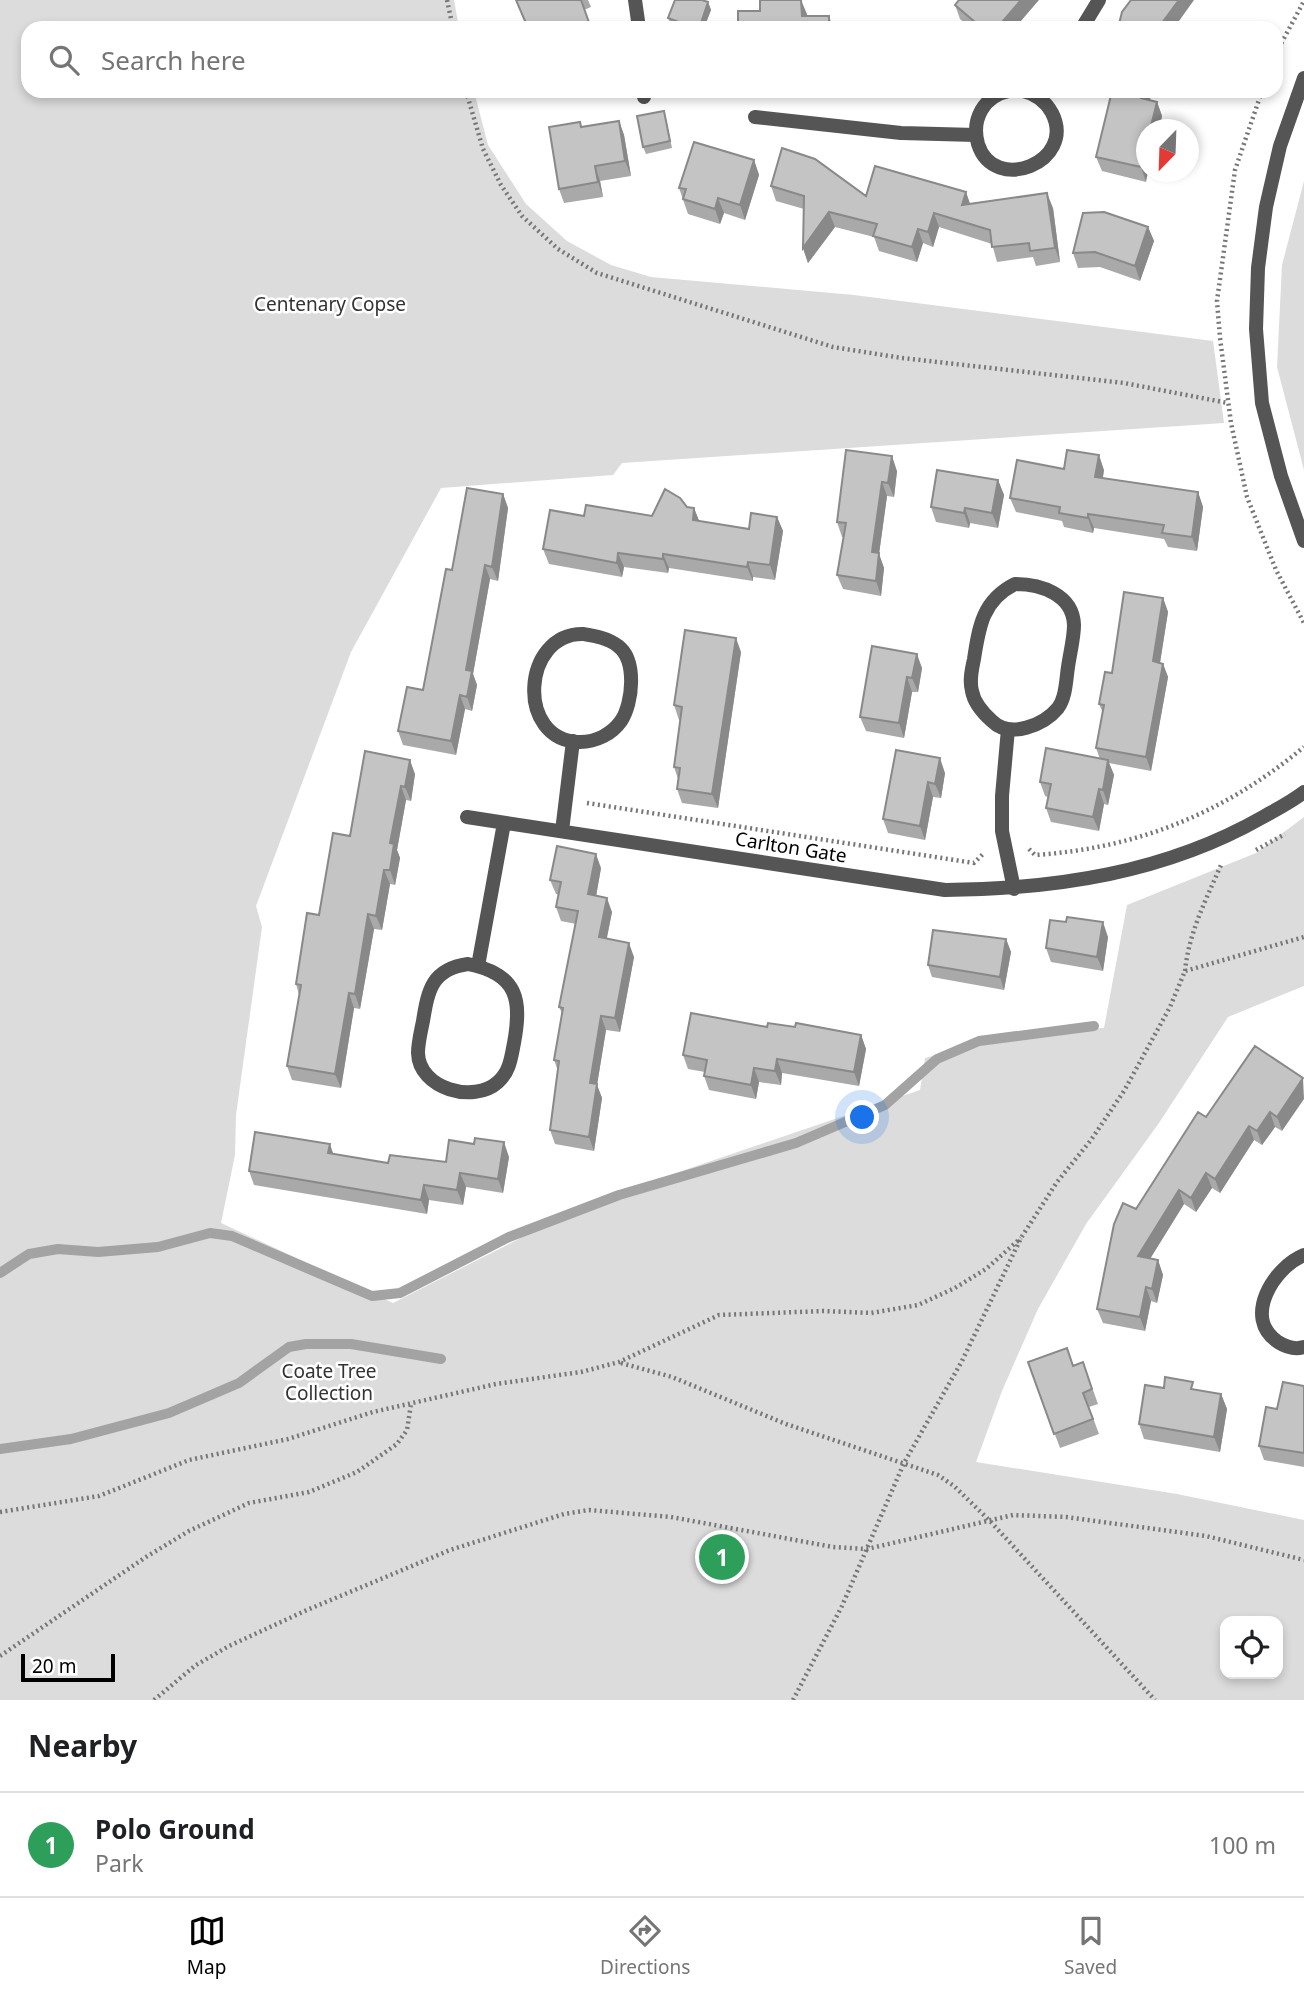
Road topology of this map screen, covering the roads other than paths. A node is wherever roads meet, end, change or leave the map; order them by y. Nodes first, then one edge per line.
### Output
1 (635, 0) edge
2 (1099, 0) edge
3 (638, 21) edge
4 (1086, 21) edge
5 (1304, 78) edge
6 (992, 98) edge
7 (1038, 98) edge
8 (755, 117) dead end
9 (976, 135) junction
10 (1304, 541) edge
11 (1008, 729) junction
12 (573, 741) junction
13 (1304, 792) edge
14 (467, 817) dead end
15 (504, 822) junction
16 (562, 831) junction
17 (1014, 889) junction
18 (478, 966) junction
19 (1304, 1255) edge
20 (1304, 1347) edge

1 - 3 street
2 - 4 street
5 - 10 street
6 - 9 street
7 - 9 street
8 - 9 street
11 - 11 street
11 - 17 street
12 - 12 street
12 - 16 street
13 - 17 street, Carlton Gate
14 - 15 street, Carlton Gate
15 - 16 street, Carlton Gate
15 - 18 street
16 - 17 street, Carlton Gate
18 - 18 street
19 - 20 street

